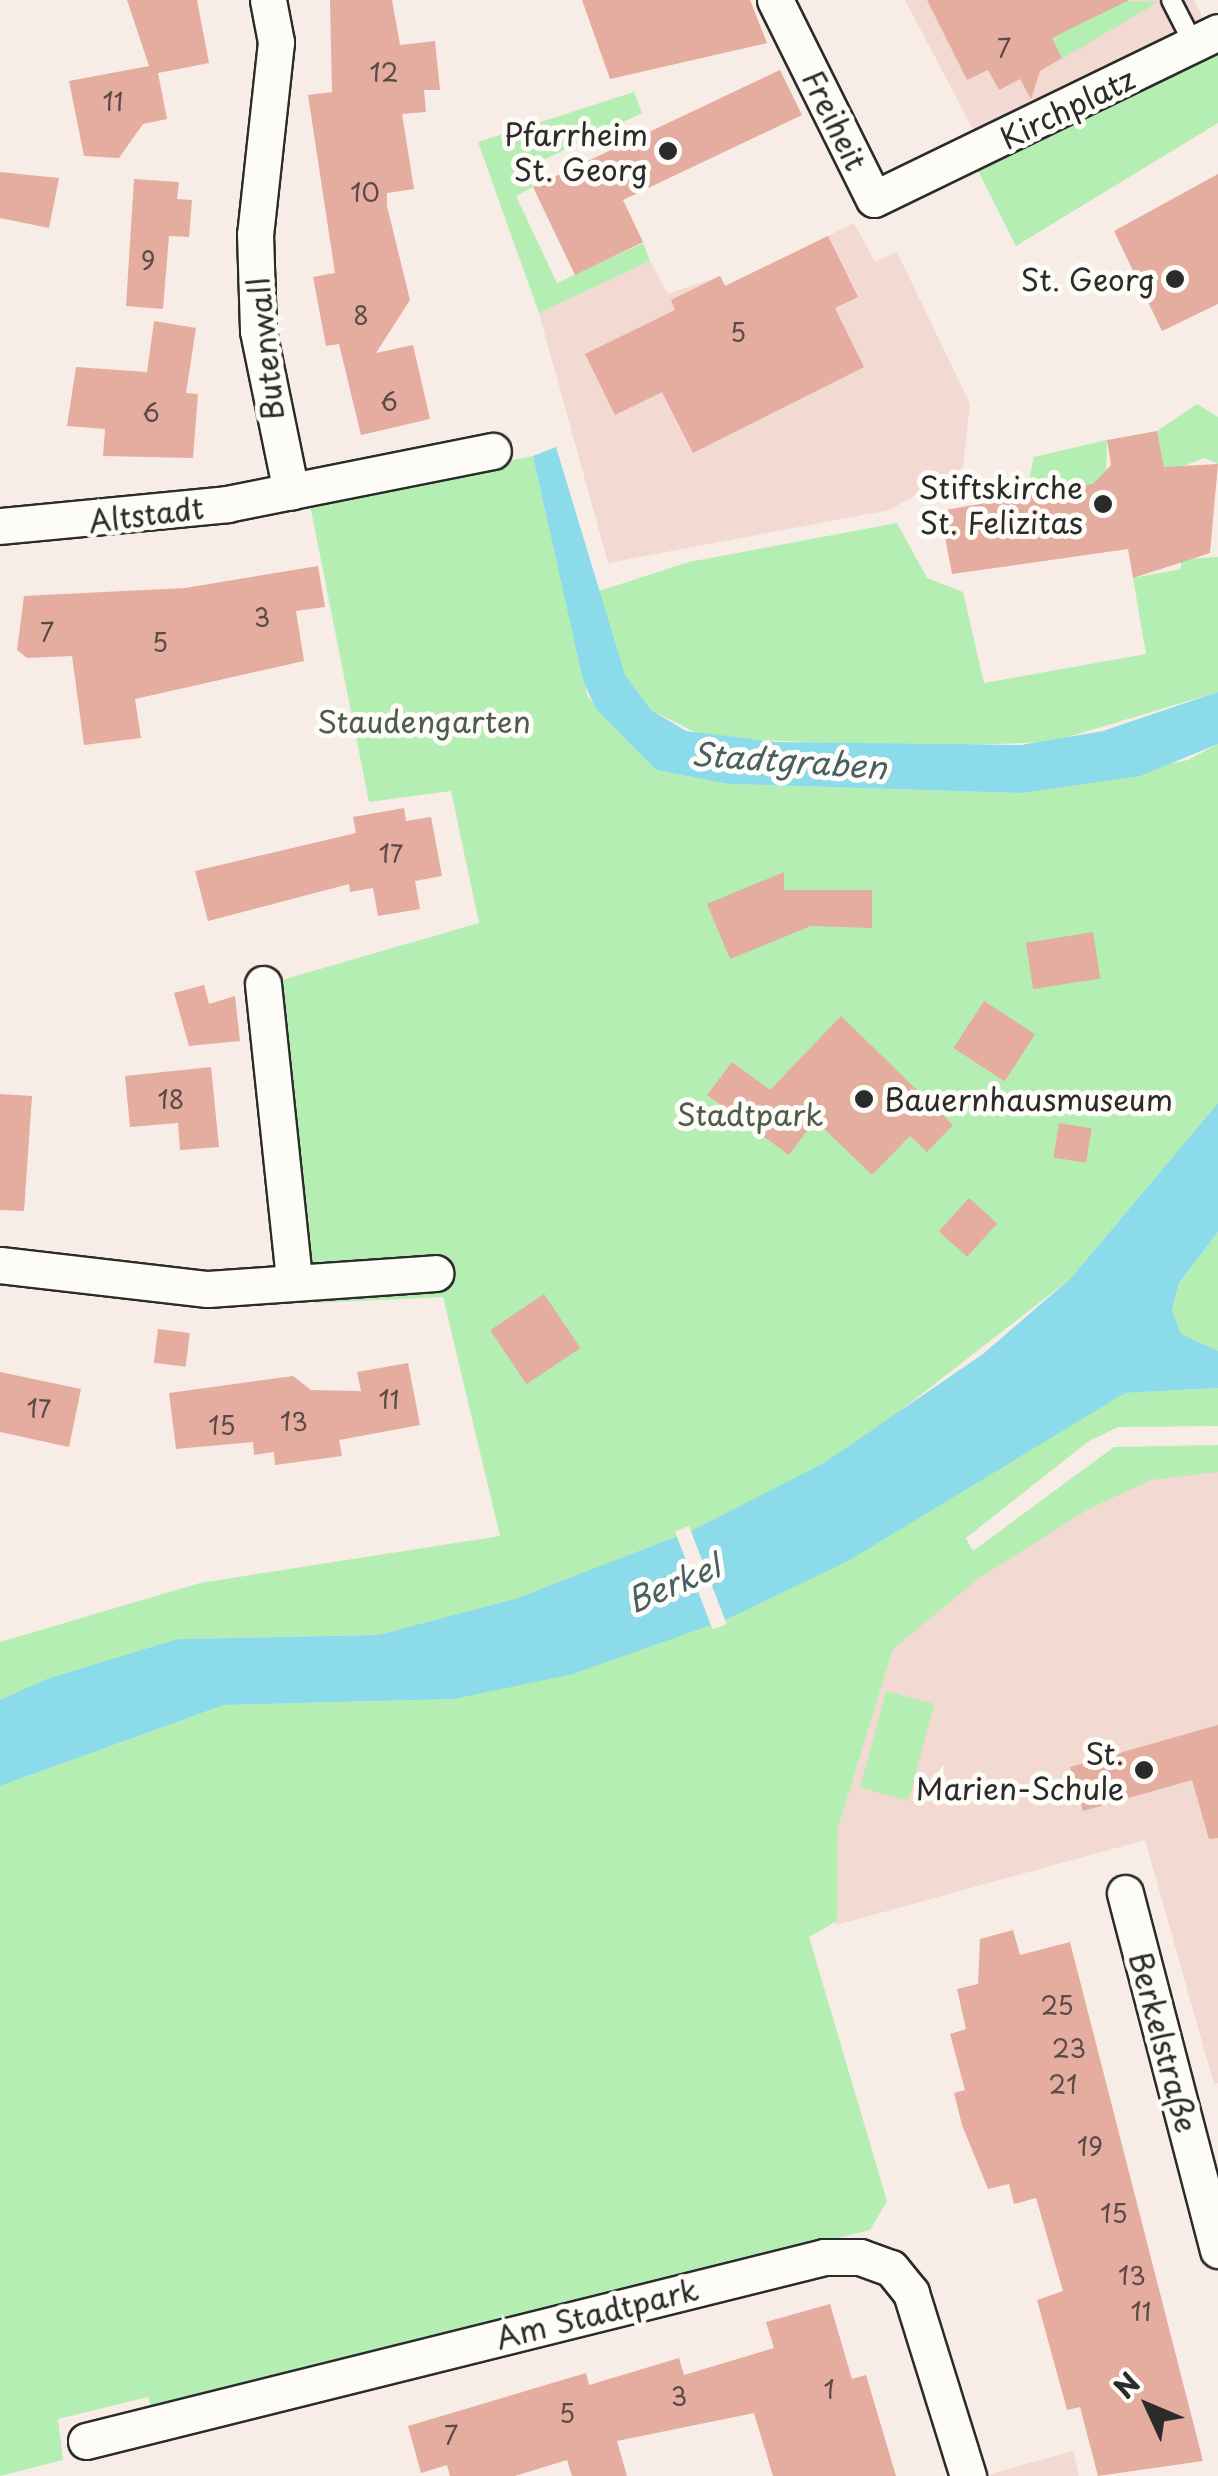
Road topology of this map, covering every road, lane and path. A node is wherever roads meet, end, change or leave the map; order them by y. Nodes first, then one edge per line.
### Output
1 (268, 0) edge
2 (775, 0) edge
3 (1171, 0) edge
4 (1206, 38) edge
5 (914, 178) joint
6 (493, 450) dead end
7 (291, 492) junction
8 (0, 526) edge
9 (263, 984) dead end
10 (0, 1264) edge
11 (435, 1273) dead end
12 (294, 1280) junction
13 (1125, 1893) dead end
14 (1218, 2250) edge
15 (86, 2441) dead end
16 (968, 2476) edge

1 - 7 street, Butenwall
2 - 5 street, Freiheit
3 - 4 lane
4 - 5 street, Kirchplatz
6 - 7 street
7 - 8 street, Altstadt
9 - 12 street
10 - 12 street
11 - 12 street
13 - 14 street, Berkelstraße
15 - 16 street, Am Stadtpark

